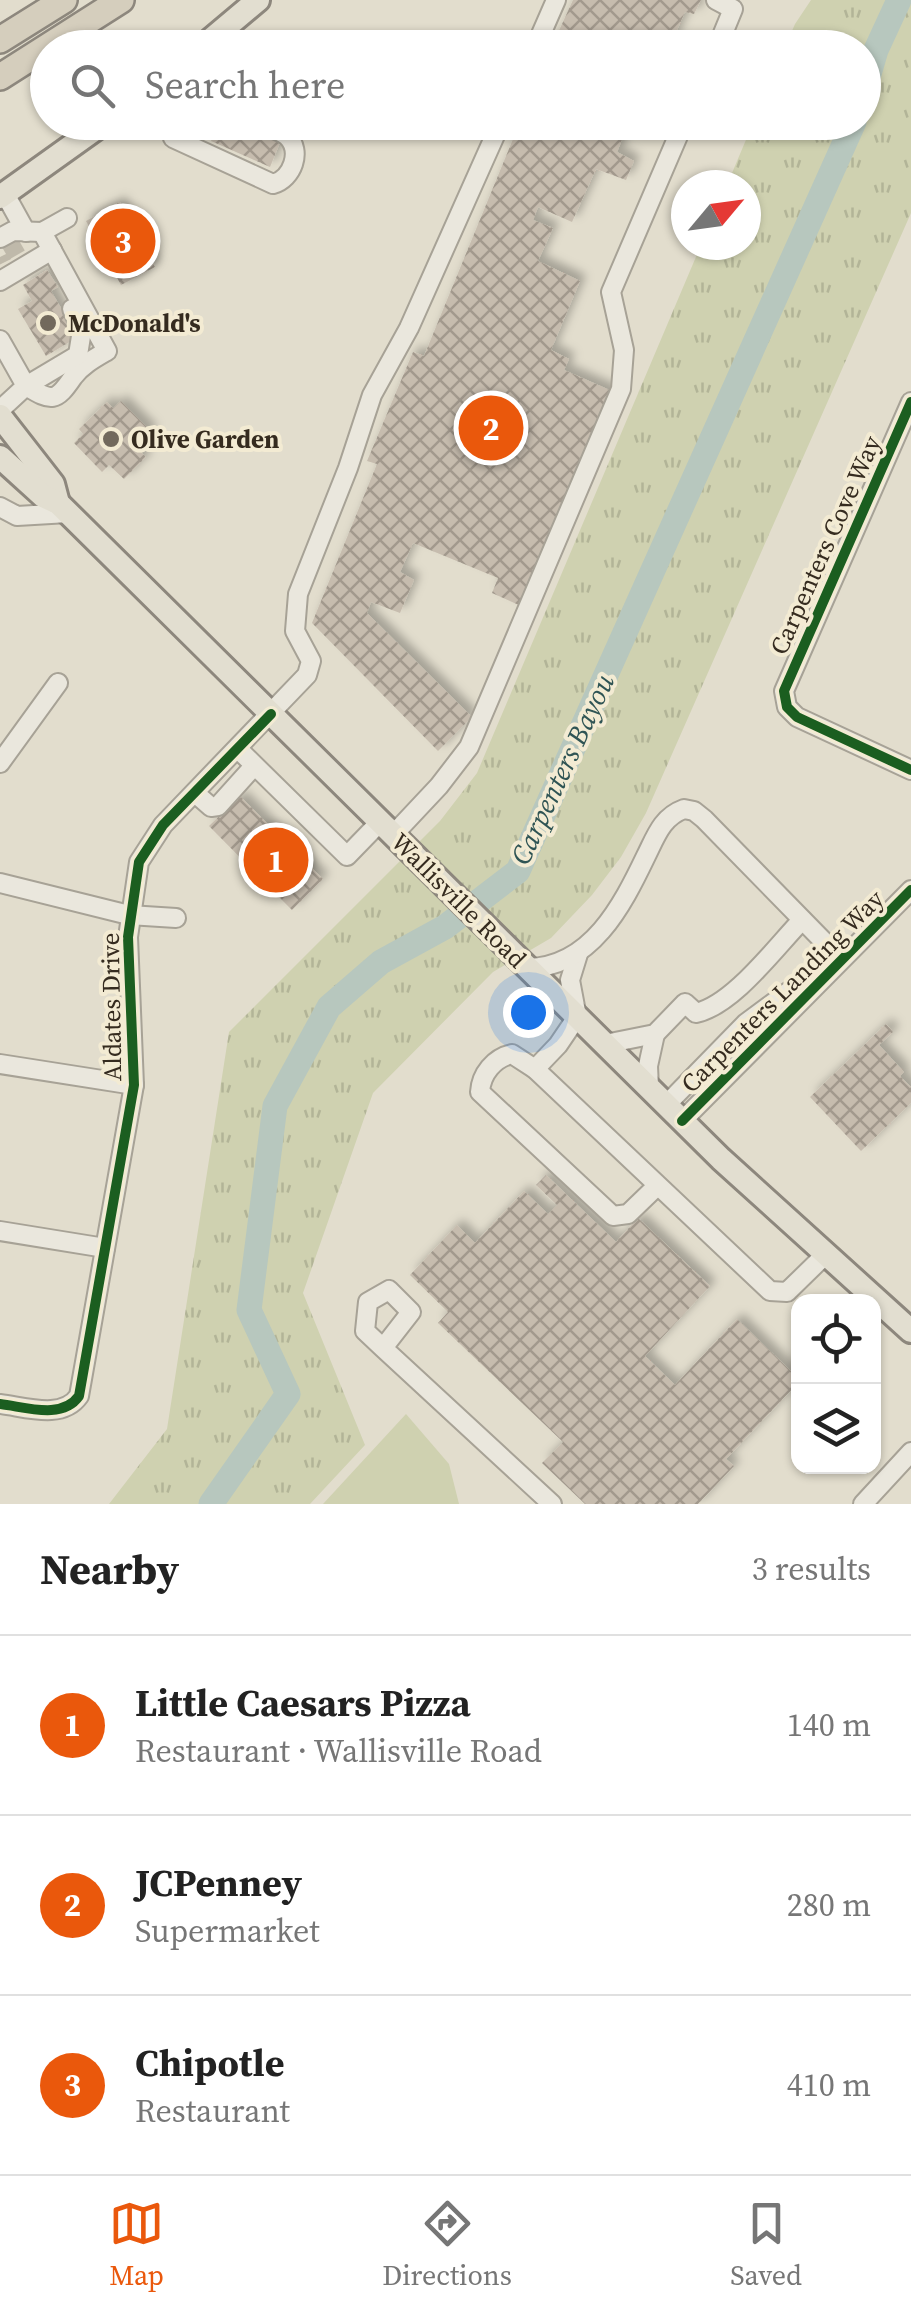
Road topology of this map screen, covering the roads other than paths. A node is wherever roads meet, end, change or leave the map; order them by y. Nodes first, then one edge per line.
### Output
1 (64, 0) edge
2 (120, 0) edge
3 (258, 0) edge
4 (556, 0) edge
5 (716, 0) edge
6 (74, 30) edge
7 (222, 30) edge
8 (543, 30) edge
9 (725, 30) edge
10 (0, 40) edge
11 (30, 58) edge
12 (0, 78) edge
13 (80, 140) edge
14 (176, 140) edge
15 (290, 140) edge
16 (494, 140) edge
17 (676, 140) edge
18 (3, 196) edge
19 (67, 218) dead end
20 (14, 252) edge
21 (57, 258) junction
22 (0, 340) edge
23 (26, 386) junction
24 (911, 402) edge
25 (0, 413) edge
26 (0, 457) edge
27 (0, 506) edge
28 (63, 508) junction
29 (58, 683) dead end
30 (271, 714) junction
31 (238, 749) junction
32 (0, 764) edge
33 (254, 766) junction
34 (911, 770) edge
35 (195, 793) junction
36 (386, 828) junction
37 (0, 883) edge
38 (911, 890) edge
39 (129, 915) junction
40 (176, 918) dead end
41 (802, 920) junction
42 (578, 954) junction
43 (840, 958) junction
44 (528, 968) junction
45 (577, 1017) junction
46 (654, 1034) junction
47 (605, 1044) junction
48 (0, 1064) edge
49 (535, 1069) junction
50 (134, 1084) junction
51 (665, 1104) junction
52 (657, 1186) junction
53 (0, 1231) edge
54 (105, 1248) junction
55 (825, 1255) junction
56 (910, 1327) edge
57 (383, 1348) dead end
58 (0, 1404) edge
59 (911, 1452) edge
60 (869, 1497) edge
61 (552, 1504) edge
62 (890, 1504) edge

1 - 10 highway
2 - 6 highway
3 - 7 main road
4 - 8 street
5 - 9 street
11 - 12 highway
13 - 18 main road
14 - 15 street
16 - 30 street, Aldates Drive
17 - 36 street
18 - 20 street
19 - 20 street
20 - 21 street
20 - 21 street
21 - 23 street
21 - 23 street
22 - 23 street
23 - 25 street
24 - 34 street, Carpenters Cove Way
25 - 28 main road, Wallisville Road
26 - 28 main road, Wallisville Road
27 - 28 street
28 - 30 main road, Wallisville Road
29 - 32 street
30 - 31 street, Aldates Drive
30 - 36 main road, Wallisville Road
31 - 33 street
31 - 35 street, Aldates Drive
33 - 35 street
33 - 36 street
35 - 39 street, Aldates Drive
36 - 44 main road, Wallisville Road
37 - 39 street
38 - 43 street, Carpenters Landing Way
39 - 40 street
39 - 50 street, Aldates Drive
41 - 42 street
41 - 43 street
41 - 46 street
42 - 44 street
42 - 45 street
43 - 51 street, Carpenters Landing Way
44 - 45 main road, Wallisville Road
45 - 47 main road, Wallisville Road
45 - 49 street
46 - 47 street
46 - 51 street
47 - 51 main road, Wallisville Road
48 - 50 street
49 - 52 street
49 - 52 street
50 - 54 street, Aldates Drive
51 - 55 main road, Wallisville Road
52 - 55 street
53 - 54 street
54 - 58 street, Aldates Drive
55 - 56 main road, Wallisville Road
57 - 61 street
59 - 60 street
60 - 62 street

